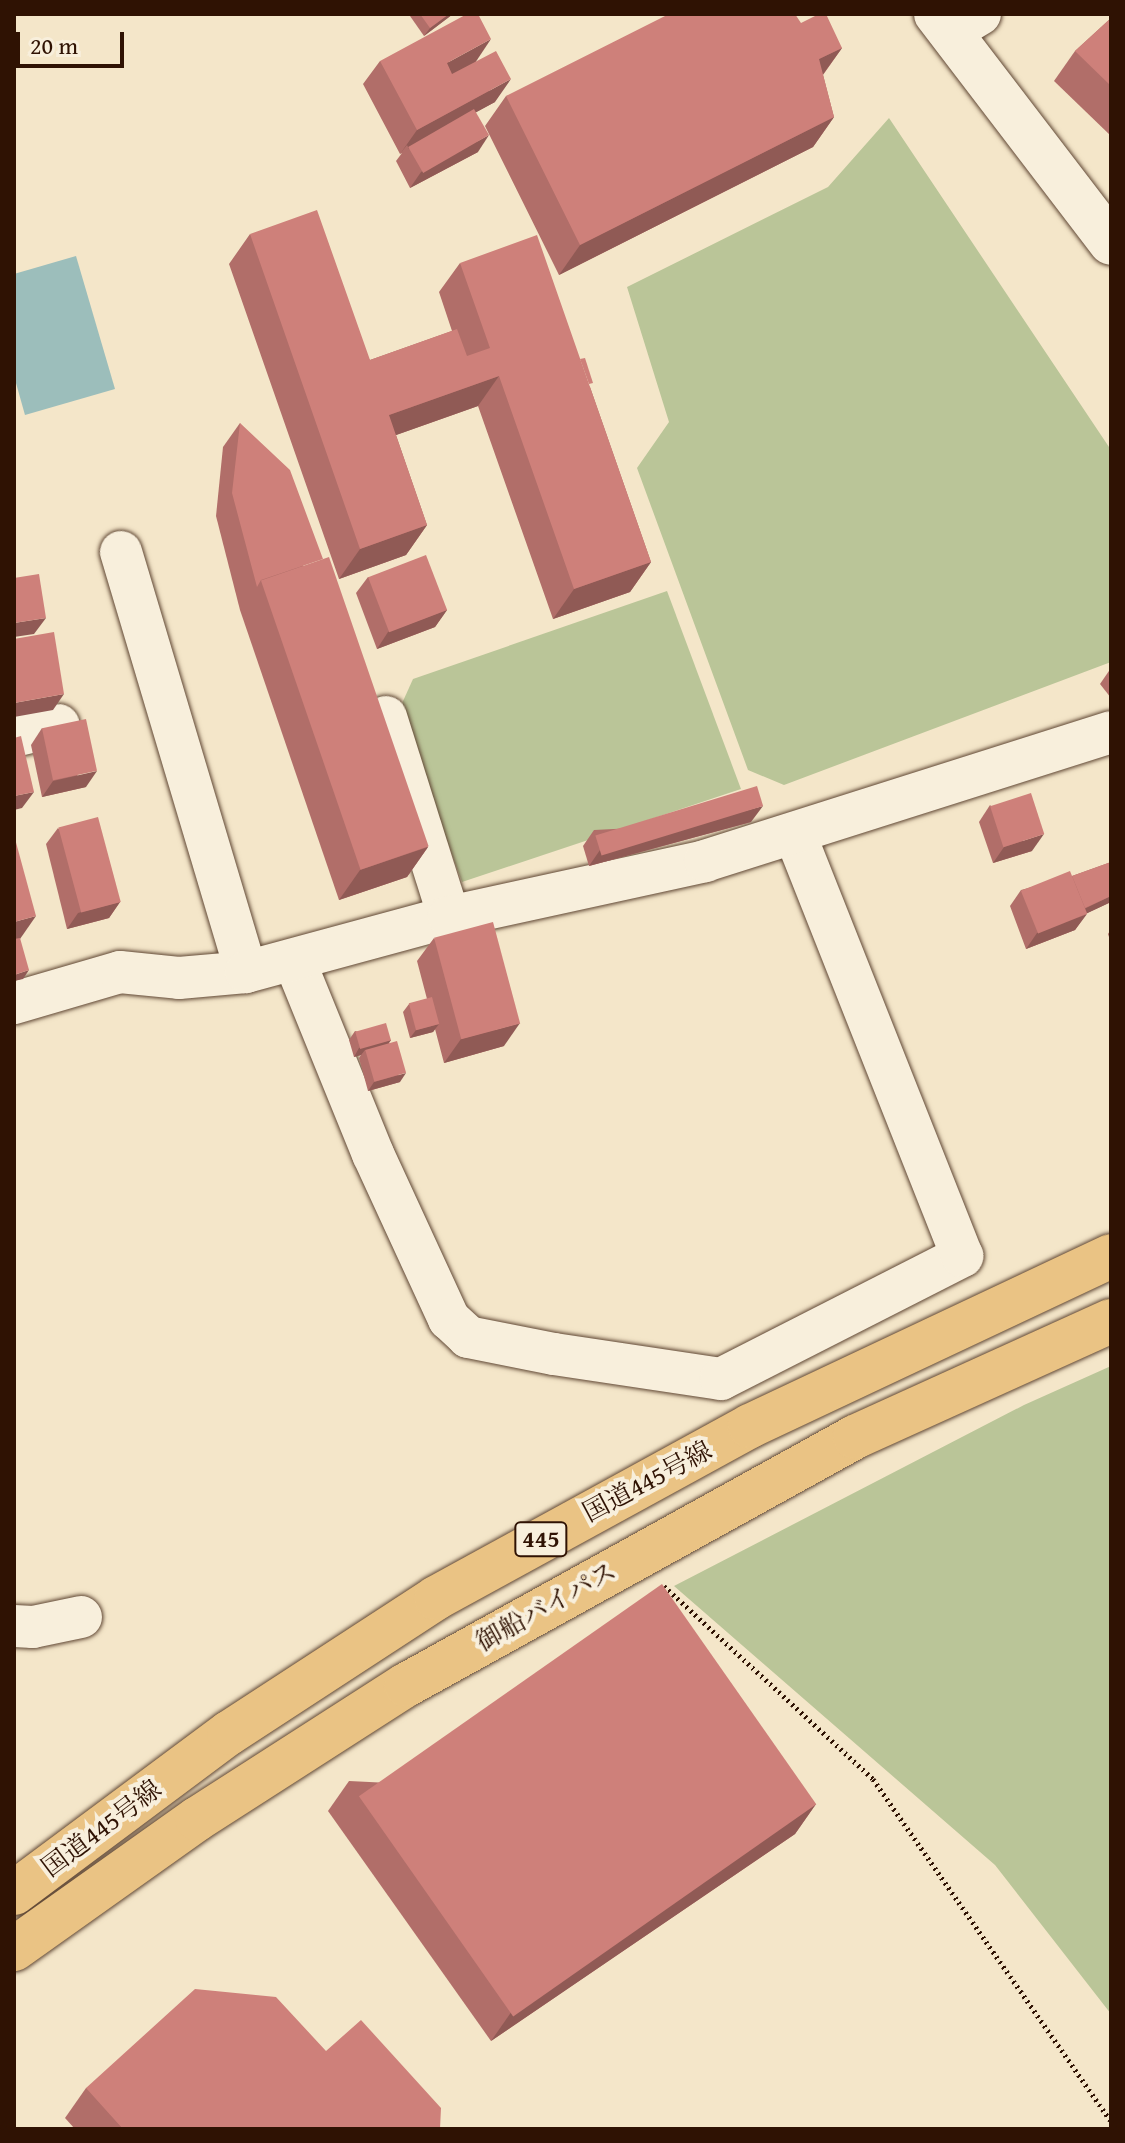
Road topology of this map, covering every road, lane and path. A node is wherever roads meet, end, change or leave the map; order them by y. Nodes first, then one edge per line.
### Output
1 (955, 20) edge
2 (1111, 243) edge
3 (121, 552) dead end
4 (386, 717) edge
5 (59, 725) edge
6 (1111, 732) edge
7 (14, 736) edge
8 (795, 834) junction
9 (449, 917) junction
10 (295, 962) junction
11 (246, 972) junction
12 (14, 1003) edge
13 (1111, 1256) edge
14 (1111, 1321) edge
15 (721, 1379) junction
16 (750, 1426) junction
17 (637, 1555) junction
18 (81, 1617) dead end
19 (14, 1626) edge
20 (14, 1893) edge
21 (14, 1949) edge
22 (1111, 2121) edge

1 - 2 street
3 - 11 street
4 - 9 street
5 - 7 street
6 - 8 street
8 - 9 street
8 - 15 street
9 - 10 street
10 - 11 street
10 - 15 street
11 - 12 street
13 - 16 highway, 国道445号線 / 445
14 - 17 highway, 御船バイパス / 445
15 - 16 street
16 - 20 highway, 国道445号線 / 445
17 - 21 highway, 御船バイパス / 445
17 - 22 path
18 - 19 street

